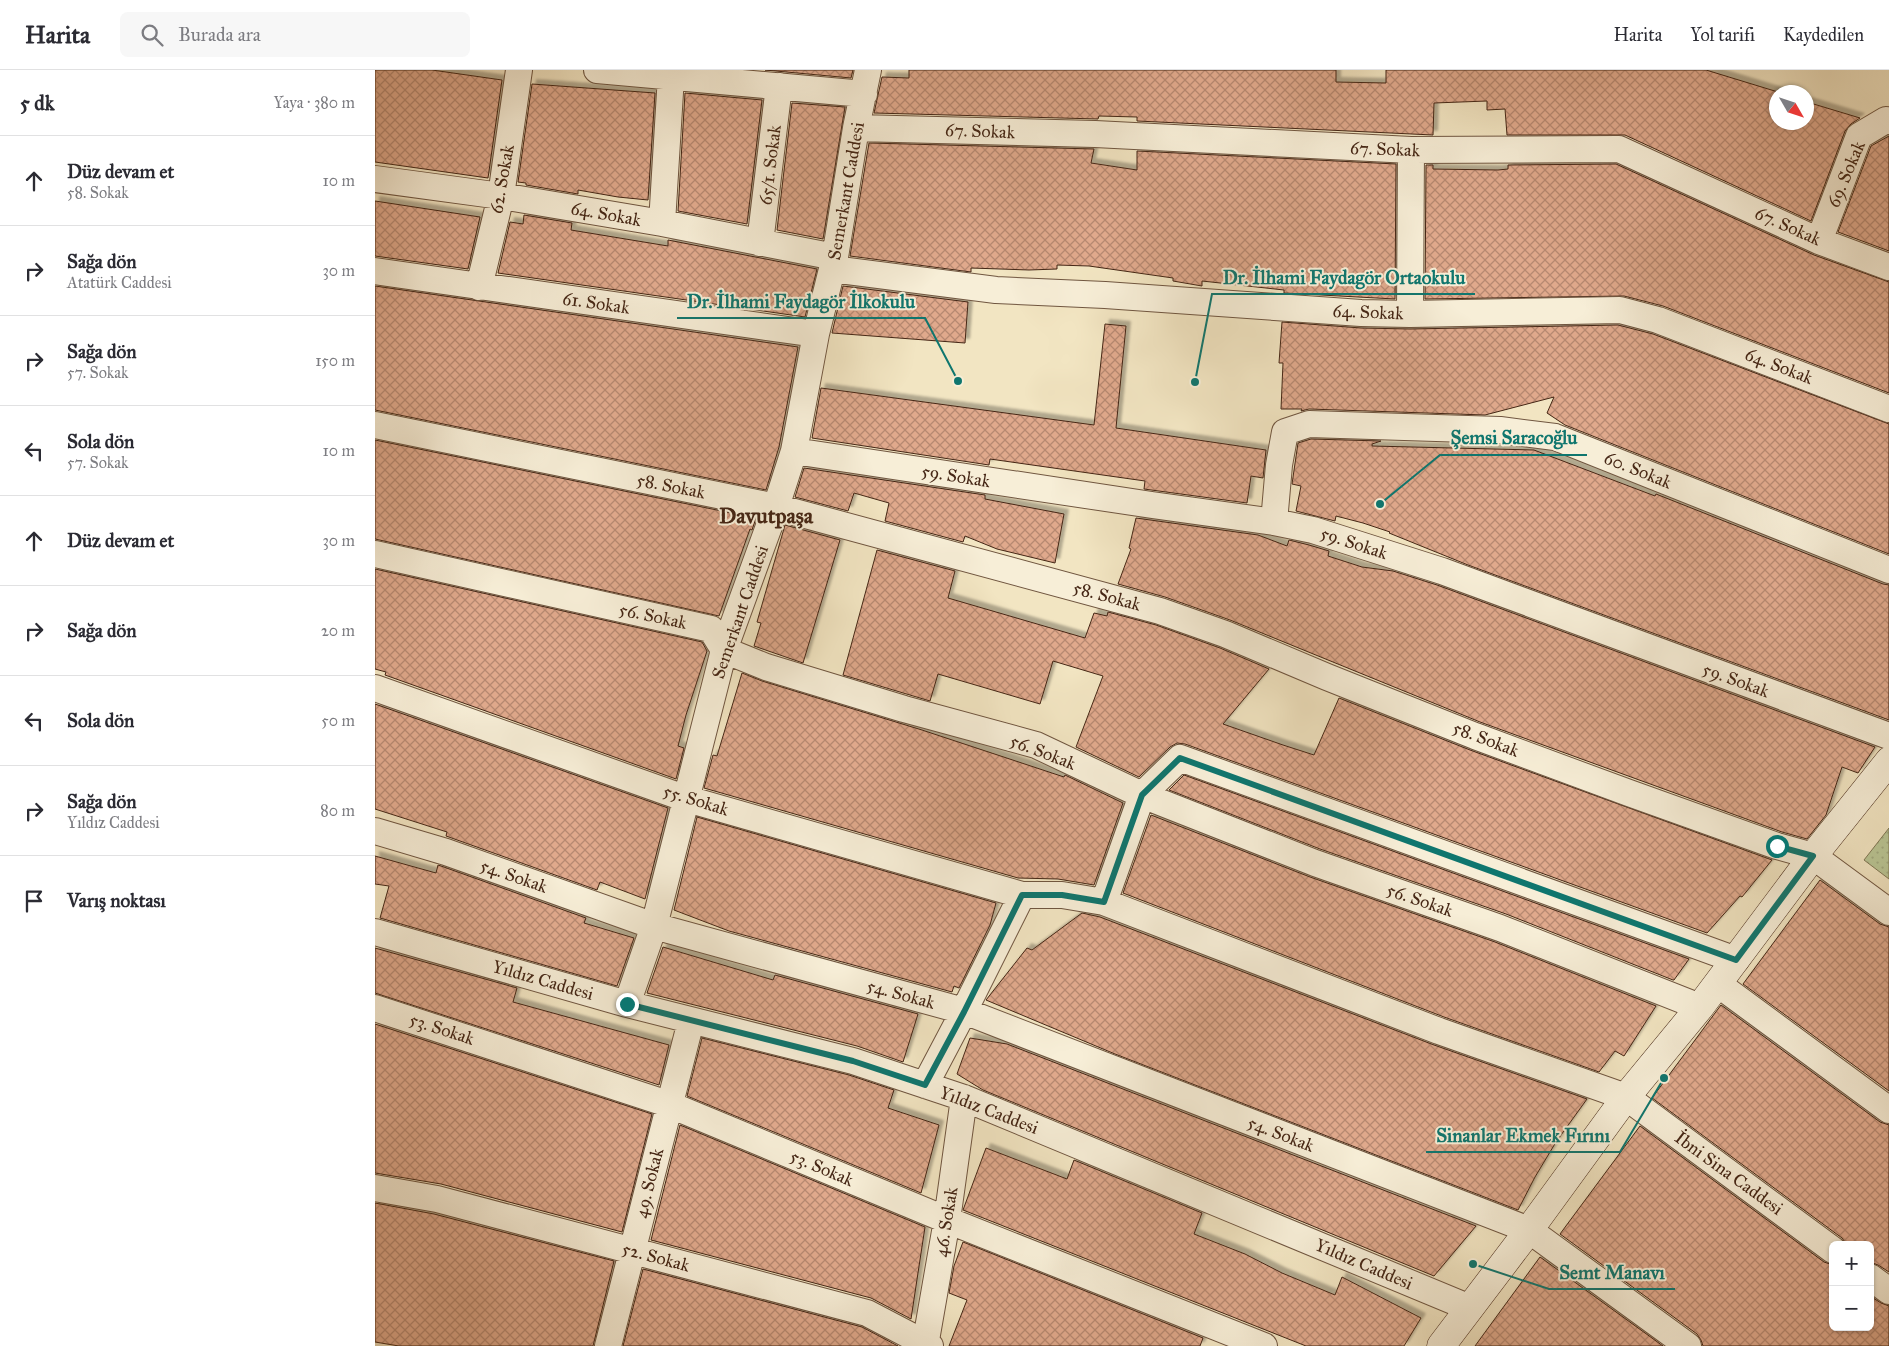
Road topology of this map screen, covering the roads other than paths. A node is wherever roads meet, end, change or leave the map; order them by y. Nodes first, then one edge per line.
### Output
1 (519, 70) edge
2 (597, 70) edge
3 (671, 76) junction
4 (866, 82) edge
5 (779, 86) junction
6 (1889, 121) edge
7 (856, 128) junction
8 (1411, 150) junction
9 (375, 179) edge
10 (501, 196) junction
11 (662, 223) junction
12 (1819, 241) junction
13 (760, 243) junction
14 (833, 263) junction
15 (1889, 267) edge
16 (375, 271) edge
17 (479, 287) junction
18 (1410, 314) junction
19 (817, 334) junction
20 (1889, 410) edge
21 (375, 425) edge
22 (794, 451) junction
23 (776, 507) junction
24 (1274, 522) junction
25 (375, 554) edge
26 (1889, 570) edge
27 (724, 650) junction
28 (375, 688) edge
29 (1889, 736) edge
30 (1889, 761) edge
31 (1142, 795) junction
32 (687, 799) junction
33 (375, 831) edge
34 (1813, 856) junction
35 (1022, 895) junction
36 (1104, 902) junction
37 (1889, 912) edge
38 (654, 926) junction
39 (375, 932) edge
40 (1736, 960) junction
41 (1718, 984) junction
42 (627, 1004) junction
43 (1700, 1007) junction
44 (375, 1008) edge
45 (964, 1012) junction
46 (691, 1021) junction
47 (925, 1085) junction
48 (1626, 1096) junction
49 (964, 1098) junction
50 (668, 1104) junction
51 (1889, 1110) edge
52 (375, 1188) edge
53 (947, 1220) junction
54 (1529, 1230) junction
55 (1829, 1247) edge
56 (632, 1250) junction
57 (1874, 1280) edge
58 (1889, 1291) edge
59 (1470, 1308) junction
60 (927, 1345) edge
61 (608, 1346) edge
62 (1264, 1346) edge
63 (1441, 1346) edge
64 (1688, 1346) edge

1 - 10 street, 62. Sokak
2 - 3 street
3 - 5 street
3 - 11 street
4 - 5 street
4 - 7 street, Semerkant Caddesi
5 - 13 street, 65/1. Sokak
6 - 12 street, 69. Sokak
7 - 8 street, 67. Sokak
7 - 14 street, Semerkant Caddesi
8 - 12 street, 67. Sokak
8 - 18 street
9 - 10 street, 64. Sokak
10 - 11 street, 64. Sokak
10 - 17 street, 62. Sokak
11 - 13 street, 64. Sokak
12 - 15 street, 67. Sokak
13 - 14 street, 64. Sokak
14 - 18 street, 64. Sokak
14 - 19 street, Semerkant Caddesi
16 - 17 street, 61. Sokak
17 - 19 street, 61. Sokak
18 - 20 street, 64. Sokak
19 - 22 street, Semerkant Caddesi
21 - 23 street, 58. Sokak
22 - 23 street, Semerkant Caddesi
22 - 24 street, 59. Sokak
23 - 27 street, Semerkant Caddesi
23 - 34 street, 58. Sokak
24 - 26 street, 60. Sokak
24 - 29 street, 59. Sokak
25 - 27 street, 56. Sokak
27 - 31 street, 56. Sokak
27 - 32 street, Semerkant Caddesi
28 - 32 street, 55. Sokak
30 - 34 street
31 - 36 street
31 - 40 street
31 - 43 street, 56. Sokak
32 - 35 street, 55. Sokak
32 - 38 street, Semerkant Caddesi
33 - 38 street, 54. Sokak
34 - 37 street
34 - 40 street
35 - 36 street, 55. Sokak
35 - 45 street
36 - 48 street, İbni Sina Caddesi
38 - 42 street, Semerkant Caddesi
38 - 45 street, 54. Sokak
39 - 42 street, Yıldız Caddesi
40 - 41 street
41 - 43 street
41 - 51 street
42 - 46 street, Yıldız Caddesi
43 - 48 street
44 - 50 street, 53. Sokak
45 - 47 street
45 - 54 street, 54. Sokak
46 - 47 street, Yıldız Caddesi
46 - 50 street, 49. Sokak
47 - 49 street, Yıldız Caddesi
48 - 54 street
48 - 55 street, İbni Sina Caddesi
49 - 53 street, 46. Sokak
49 - 59 street, Yıldız Caddesi
50 - 53 street, 53. Sokak
50 - 56 street, 49. Sokak
52 - 56 street, 52. Sokak
53 - 60 street, 46. Sokak
53 - 62 street, 53. Sokak
54 - 59 street
54 - 64 street, 54. Sokak
56 - 60 street, 52. Sokak
56 - 61 street, 49. Sokak
57 - 58 street
59 - 63 street

